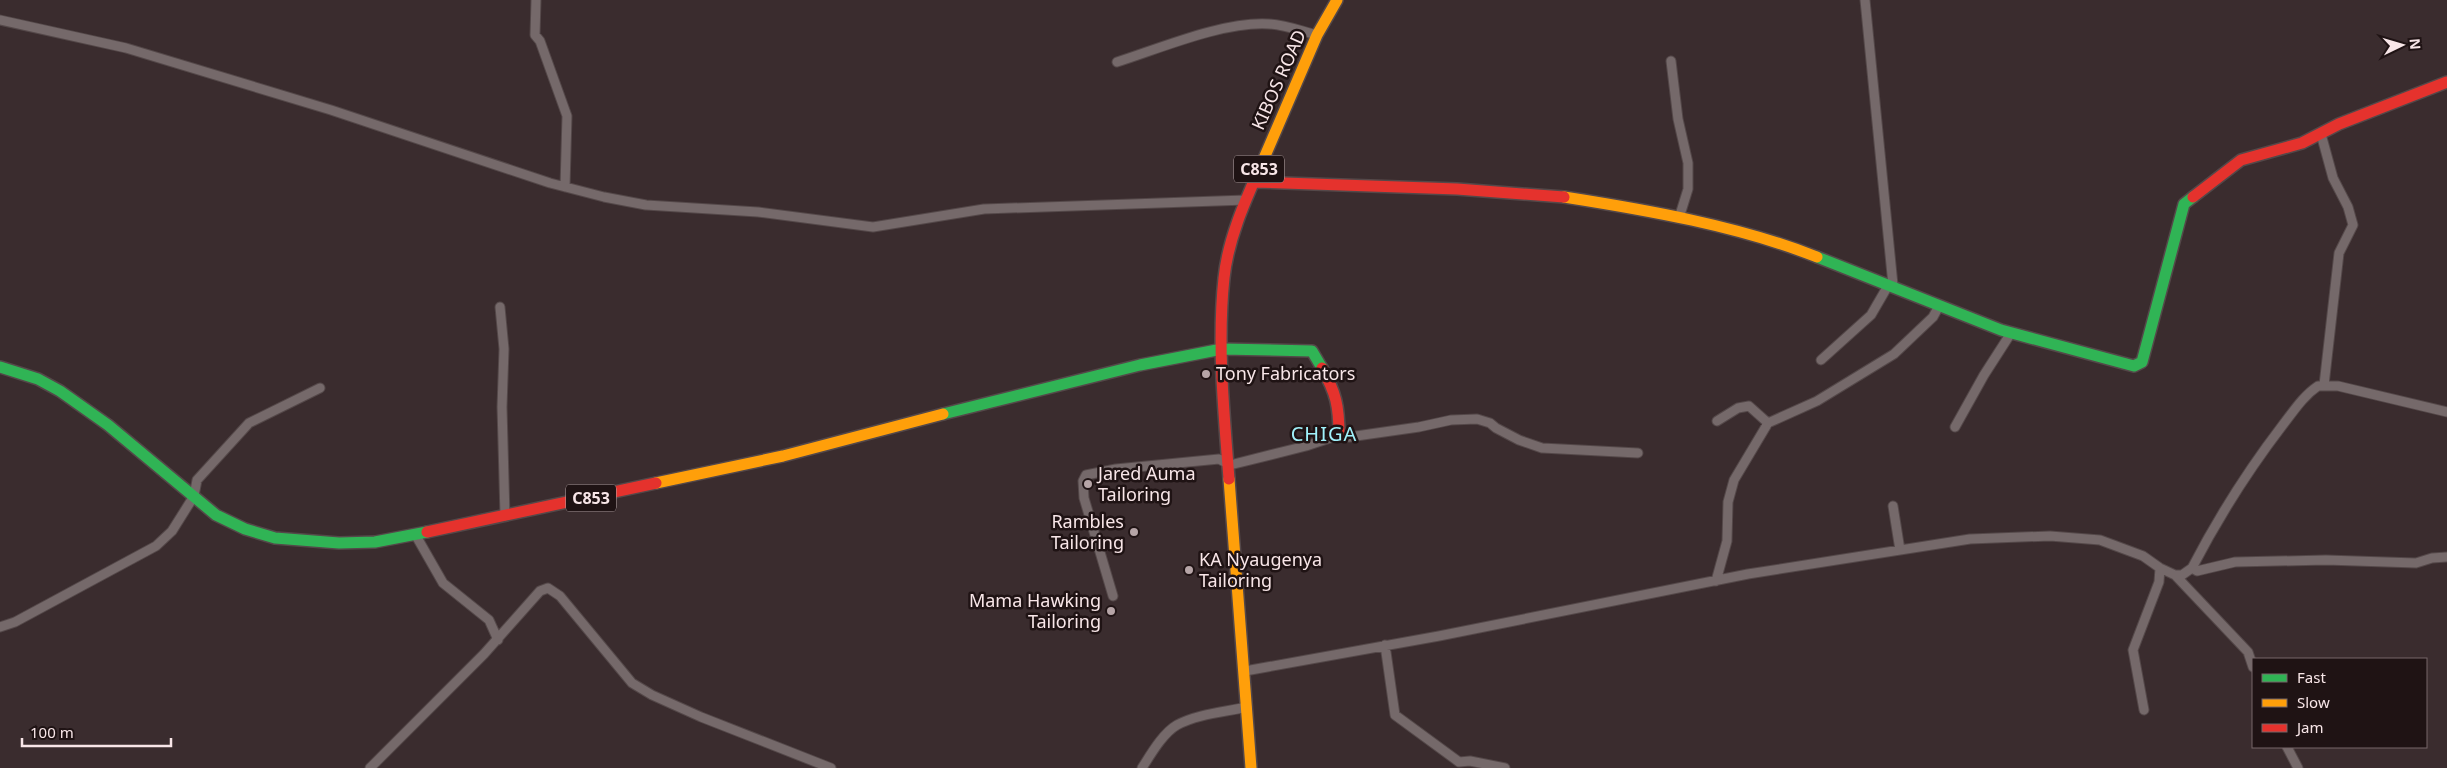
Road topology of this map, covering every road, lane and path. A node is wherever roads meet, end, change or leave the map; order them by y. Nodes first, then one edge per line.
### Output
1 (536, 0) edge
2 (1337, 0) edge
3 (1865, 0) edge
4 (0, 20) edge
5 (1317, 35) junction
6 (1671, 61) dead end
7 (1117, 62) dead end
8 (2447, 82) edge
9 (2321, 134) junction
10 (1254, 182) junction
11 (565, 187) junction
12 (1246, 200) junction
13 (1679, 218) junction
14 (1891, 285) junction
15 (1938, 306) junction
16 (500, 307) dead end
17 (2012, 333) junction
18 (1222, 350) junction
19 (1821, 360) dead end
20 (0, 367) edge
21 (2324, 385) junction
22 (320, 388) dead end
23 (2447, 412) edge
24 (1717, 421) dead end
25 (1768, 423) junction
26 (1955, 427) dead end
27 (1339, 435) junction
28 (1638, 453) dead end
29 (1228, 463) junction
30 (192, 496) junction
31 (1893, 506) dead end
32 (505, 516) junction
33 (415, 534) junction
34 (1900, 550) junction
35 (2447, 557) edge
36 (2160, 568) junction
37 (2192, 568) junction
38 (2175, 575) junction
39 (1716, 581) junction
40 (1113, 596) dead end
41 (0, 627) edge
42 (498, 640) junction
43 (1385, 646) junction
44 (2252, 664) edge
45 (1245, 671) junction
46 (1247, 707) junction
47 (2144, 710) dead end
48 (2288, 748) edge
49 (370, 768) edge
50 (831, 768) edge
51 (1142, 768) edge
52 (1251, 768) edge
53 (1505, 768) edge
54 (2298, 768) edge

1 - 11 street
2 - 5 main road, KIBOS ROAD / C853
3 - 14 street
4 - 11 street
5 - 7 street
5 - 10 main road, KIBOS ROAD / C853
6 - 13 street
8 - 9 main road
9 - 17 main road
9 - 21 street
10 - 12 main road, KIBOS ROAD / C853
10 - 13 main road
11 - 12 street
12 - 18 main road, KIBOS ROAD / C853
13 - 14 main road
14 - 15 main road
14 - 19 street
15 - 17 main road
15 - 25 street
16 - 32 street
17 - 26 street
18 - 27 main road
18 - 29 main road, KIBOS ROAD
18 - 32 main road, C853
20 - 30 main road, C853
21 - 23 street
21 - 37 street
22 - 30 street
24 - 25 street
25 - 39 street
27 - 28 street
27 - 29 street
29 - 40 street
29 - 45 main road, KIBOS ROAD
30 - 33 main road, C853
30 - 41 street
31 - 34 street
32 - 33 main road, C853
33 - 42 street
34 - 36 street
34 - 39 street
35 - 37 street
36 - 38 street
36 - 47 street
37 - 38 street
38 - 44 street
39 - 43 street
42 - 49 street
42 - 50 street
43 - 45 street
43 - 53 street
45 - 46 main road, KIBOS ROAD
46 - 51 street
46 - 52 main road, KIBOS ROAD
48 - 54 street

